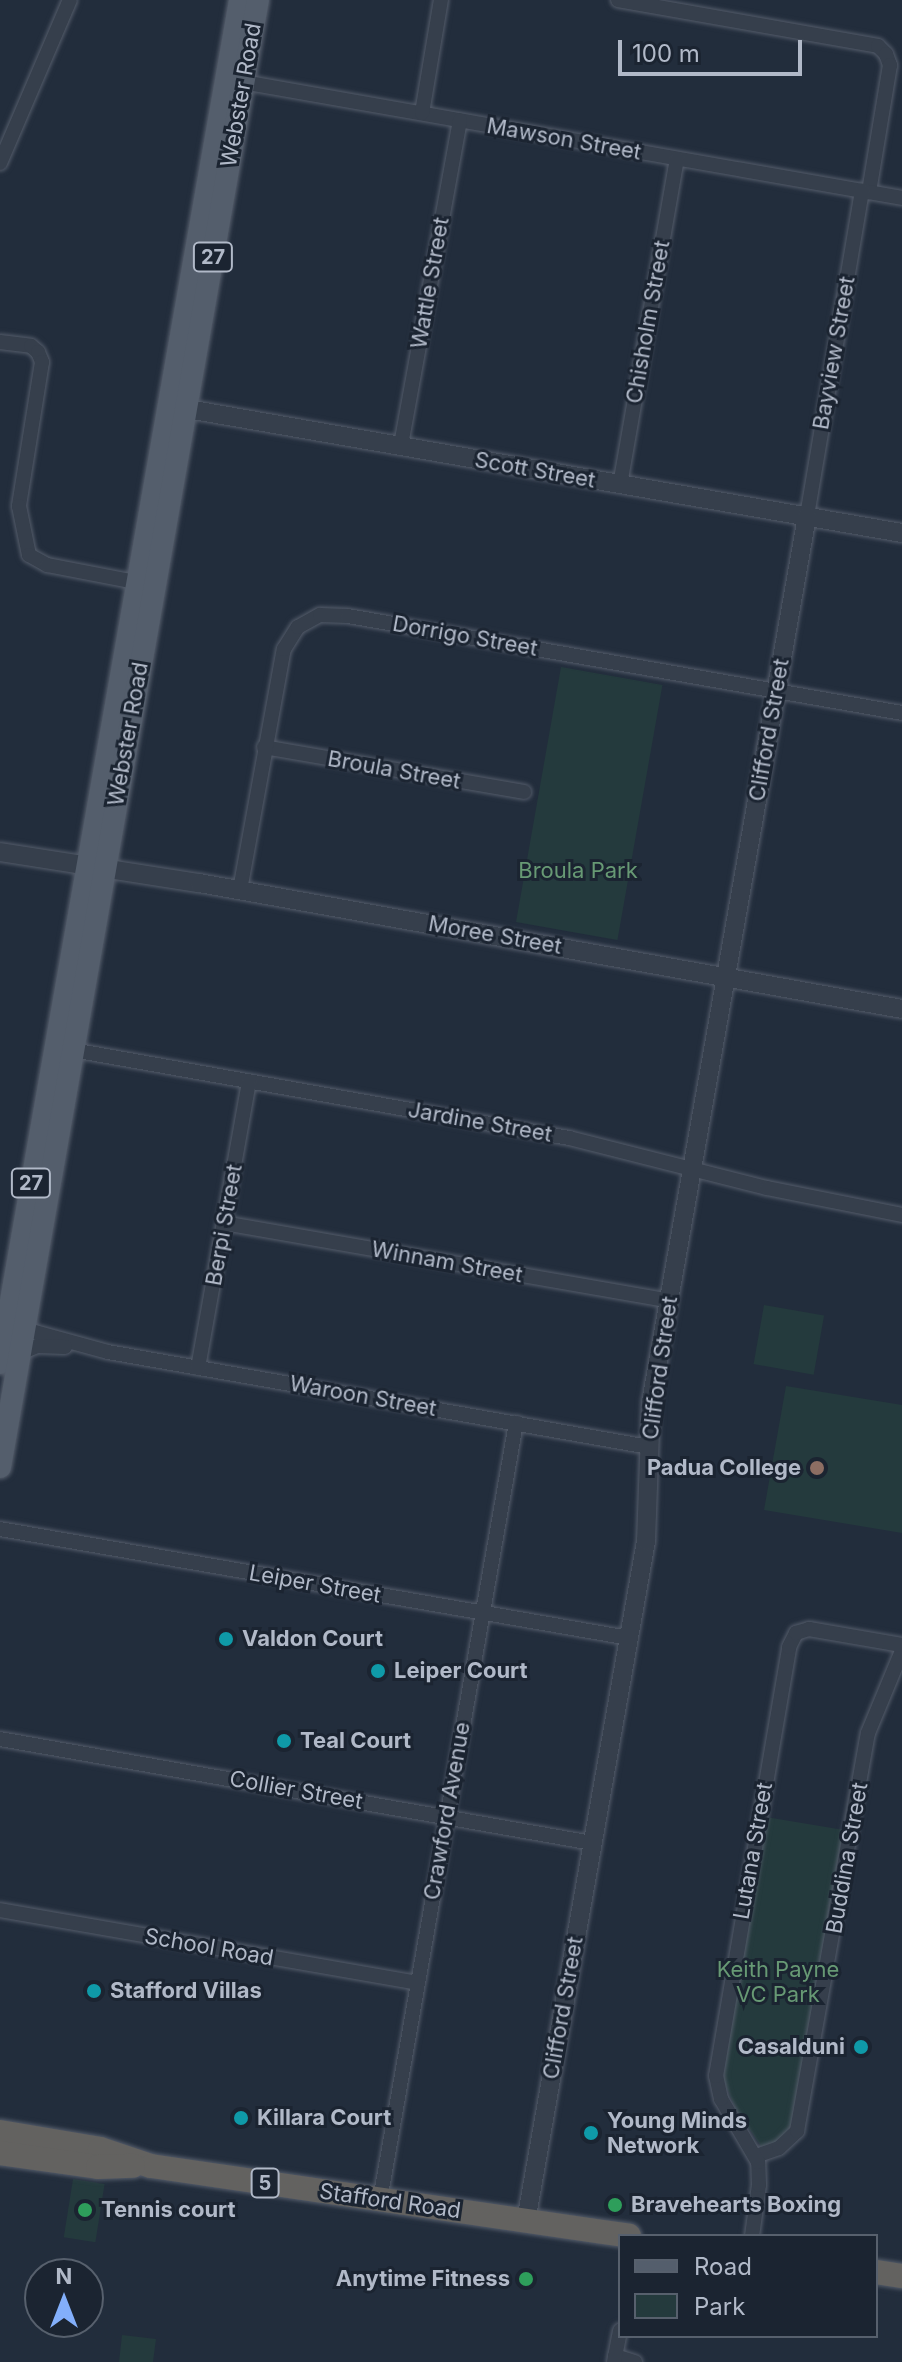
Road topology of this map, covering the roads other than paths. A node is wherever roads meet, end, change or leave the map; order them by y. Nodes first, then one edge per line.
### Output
1 (70, 0) edge
2 (240, 0) edge
3 (258, 0) edge
4 (441, 0) edge
5 (618, 0) edge
6 (235, 80) junction
7 (422, 113) junction
8 (460, 120) junction
9 (677, 159) junction
10 (0, 163) edge
11 (866, 191) junction
12 (902, 198) edge
13 (0, 342) edge
14 (177, 408) junction
15 (401, 445) junction
16 (620, 485) junction
17 (807, 516) junction
18 (902, 533) edge
19 (145, 584) junction
20 (776, 691) junction
21 (902, 713) edge
22 (264, 747) junction
23 (524, 792) dead end
24 (0, 852) edge
25 (96, 867) junction
26 (240, 890) junction
27 (726, 976) junction
28 (902, 1009) edge
29 (64, 1048) junction
30 (249, 1081) junction
31 (693, 1170) junction
32 (902, 1215) edge
33 (224, 1223) junction
34 (669, 1301) junction
35 (10, 1321) edge
36 (77, 1346) junction
37 (10, 1358) edge
38 (198, 1368) junction
39 (516, 1423) junction
40 (649, 1447) junction
41 (0, 1467) edge
42 (0, 1529) edge
43 (482, 1613) junction
44 (629, 1638) junction
45 (902, 1648) edge
46 (0, 1739) edge
47 (446, 1817) junction
48 (592, 1843) junction
49 (0, 1910) edge
50 (418, 1983) junction
51 (0, 2132) edge
52 (0, 2153) edge
53 (756, 2156) junction
54 (151, 2166) junction
55 (380, 2200) junction
56 (526, 2221) junction
57 (618, 2234) edge
58 (752, 2234) edge
59 (878, 2272) edge
60 (902, 2276) edge
61 (619, 2338) edge
62 (615, 2359) edge
63 (635, 2362) edge

1 - 10 street
2 - 6 main road, Webster Road / 27
3 - 6 main road, Webster Road / 27
4 - 7 street
5 - 11 street, Bayview Street
6 - 7 street, Mawson Street
6 - 14 main road, Webster Road / 27
7 - 8 street, Mawson Street
8 - 9 street, Mawson Street
8 - 15 street, Wattle Street
9 - 11 street, Mawson Street
9 - 16 street, Chisholm Street
11 - 12 street, Mawson Street
11 - 17 street, Bayview Street
13 - 19 street
14 - 15 street, Scott Street
14 - 19 main road, Webster Road / 27
15 - 16 street, Scott Street
16 - 17 street, Scott Street
17 - 18 street, Scott Street
17 - 20 street, Clifford Street
19 - 25 main road, Webster Road / 27
20 - 21 street, Dorrigo Street
20 - 22 street, Dorrigo Street
20 - 27 street, Clifford Street
22 - 23 street, Broula Street
22 - 26 street, Dorrigo Street
24 - 25 street, Moree Street
25 - 26 street, Moree Street
25 - 29 main road, Webster Road / 27
26 - 27 street, Moree Street
27 - 28 street, Moree Street
27 - 31 street, Clifford Street
29 - 30 street, Jardine Street
29 - 35 main road, Webster Road / 27
30 - 31 street, Jardine Street
30 - 33 street, Berpi Street
31 - 32 street, Jardine Street
31 - 34 street, Clifford Street
33 - 34 street, Winnam Street
33 - 38 street, Berpi Street
34 - 40 street, Clifford Street
35 - 36 street, Waroon Street
35 - 37 main road, Webster Road / 27
36 - 37 street, Waroon Street
36 - 38 street, Waroon Street
37 - 41 main road, Webster Road / 27
38 - 39 street, Waroon Street
39 - 40 street, Waroon Street
39 - 43 street, Crawford Avenue
40 - 44 street, Clifford Street
42 - 43 street, Leiper Street
43 - 44 street, Leiper Street
43 - 47 street, Crawford Avenue
44 - 48 street, Clifford Street
45 - 53 street, Buddina Street
45 - 53 street, Lutana Street
46 - 47 street, Collier Street
47 - 48 street, Collier Street
47 - 50 street, Crawford Avenue
48 - 56 street, Clifford Street
49 - 50 street, School Road
50 - 55 street, Crawford Avenue
51 - 54 highway, Stafford Road / 5
52 - 54 highway, Stafford Road / 5
53 - 58 street
54 - 55 highway, Stafford Road / 5
55 - 56 highway, Stafford Road / 5
56 - 57 highway, Stafford Road / 5
59 - 60 highway
61 - 62 street
62 - 63 street

